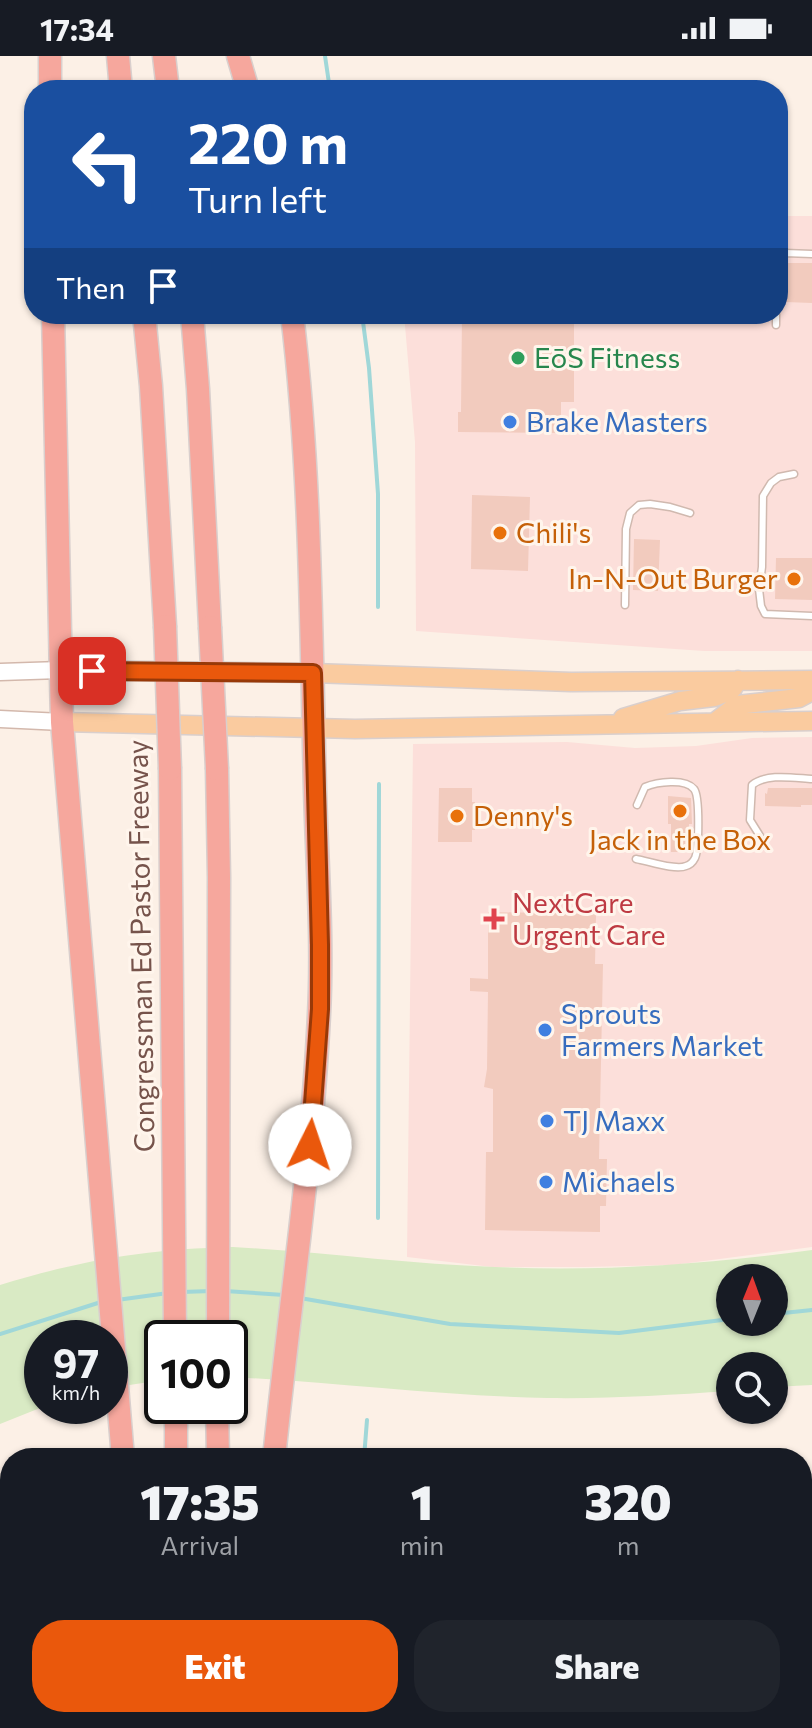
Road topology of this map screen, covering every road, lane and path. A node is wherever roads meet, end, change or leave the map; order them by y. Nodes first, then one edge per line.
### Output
1 (50, 56) edge
2 (118, 56) edge
3 (164, 56) edge
4 (238, 56) edge
5 (50, 80) edge
6 (120, 80) edge
7 (167, 80) edge
8 (245, 80) edge
9 (788, 253) edge
10 (812, 254) edge
11 (53, 324) edge
12 (145, 324) edge
13 (193, 324) edge
14 (293, 324) edge
15 (794, 474) dead end
16 (690, 513) dead end
17 (625, 605) dead end
18 (812, 616) edge
19 (60, 670) junction
20 (0, 672) edge
21 (313, 673) junction
22 (738, 680) junction
23 (812, 680) edge
24 (812, 691) edge
25 (0, 719) edge
26 (812, 721) edge
27 (62, 722) junction
28 (715, 722) junction
29 (605, 725) junction
30 (314, 728) junction
31 (812, 779) edge
32 (637, 805) dead end
33 (760, 836) dead end
34 (636, 859) dead end
35 (175, 1320) edge
36 (218, 1320) edge
37 (176, 1424) edge
38 (217, 1424) edge
39 (122, 1448) edge
40 (176, 1448) edge
41 (218, 1448) edge
42 (275, 1448) edge

1 - 5 highway
2 - 6 highway
3 - 7 highway
4 - 8 highway
9 - 10 lane
11 - 19 highway
12 - 35 highway, Congressman Ed Pastor Freeway, bridge
13 - 36 highway, bridge
14 - 21 highway
15 - 18 lane
16 - 17 lane
19 - 20 main road
19 - 21 main road
19 - 27 highway
21 - 22 main road
21 - 30 highway
22 - 23 main road
22 - 29 main road
24 - 28 main road
25 - 27 main road
26 - 28 main road
27 - 30 main road
27 - 39 highway
28 - 29 main road
29 - 30 main road
30 - 42 highway
31 - 33 lane
32 - 34 lane
37 - 40 highway
38 - 41 highway

